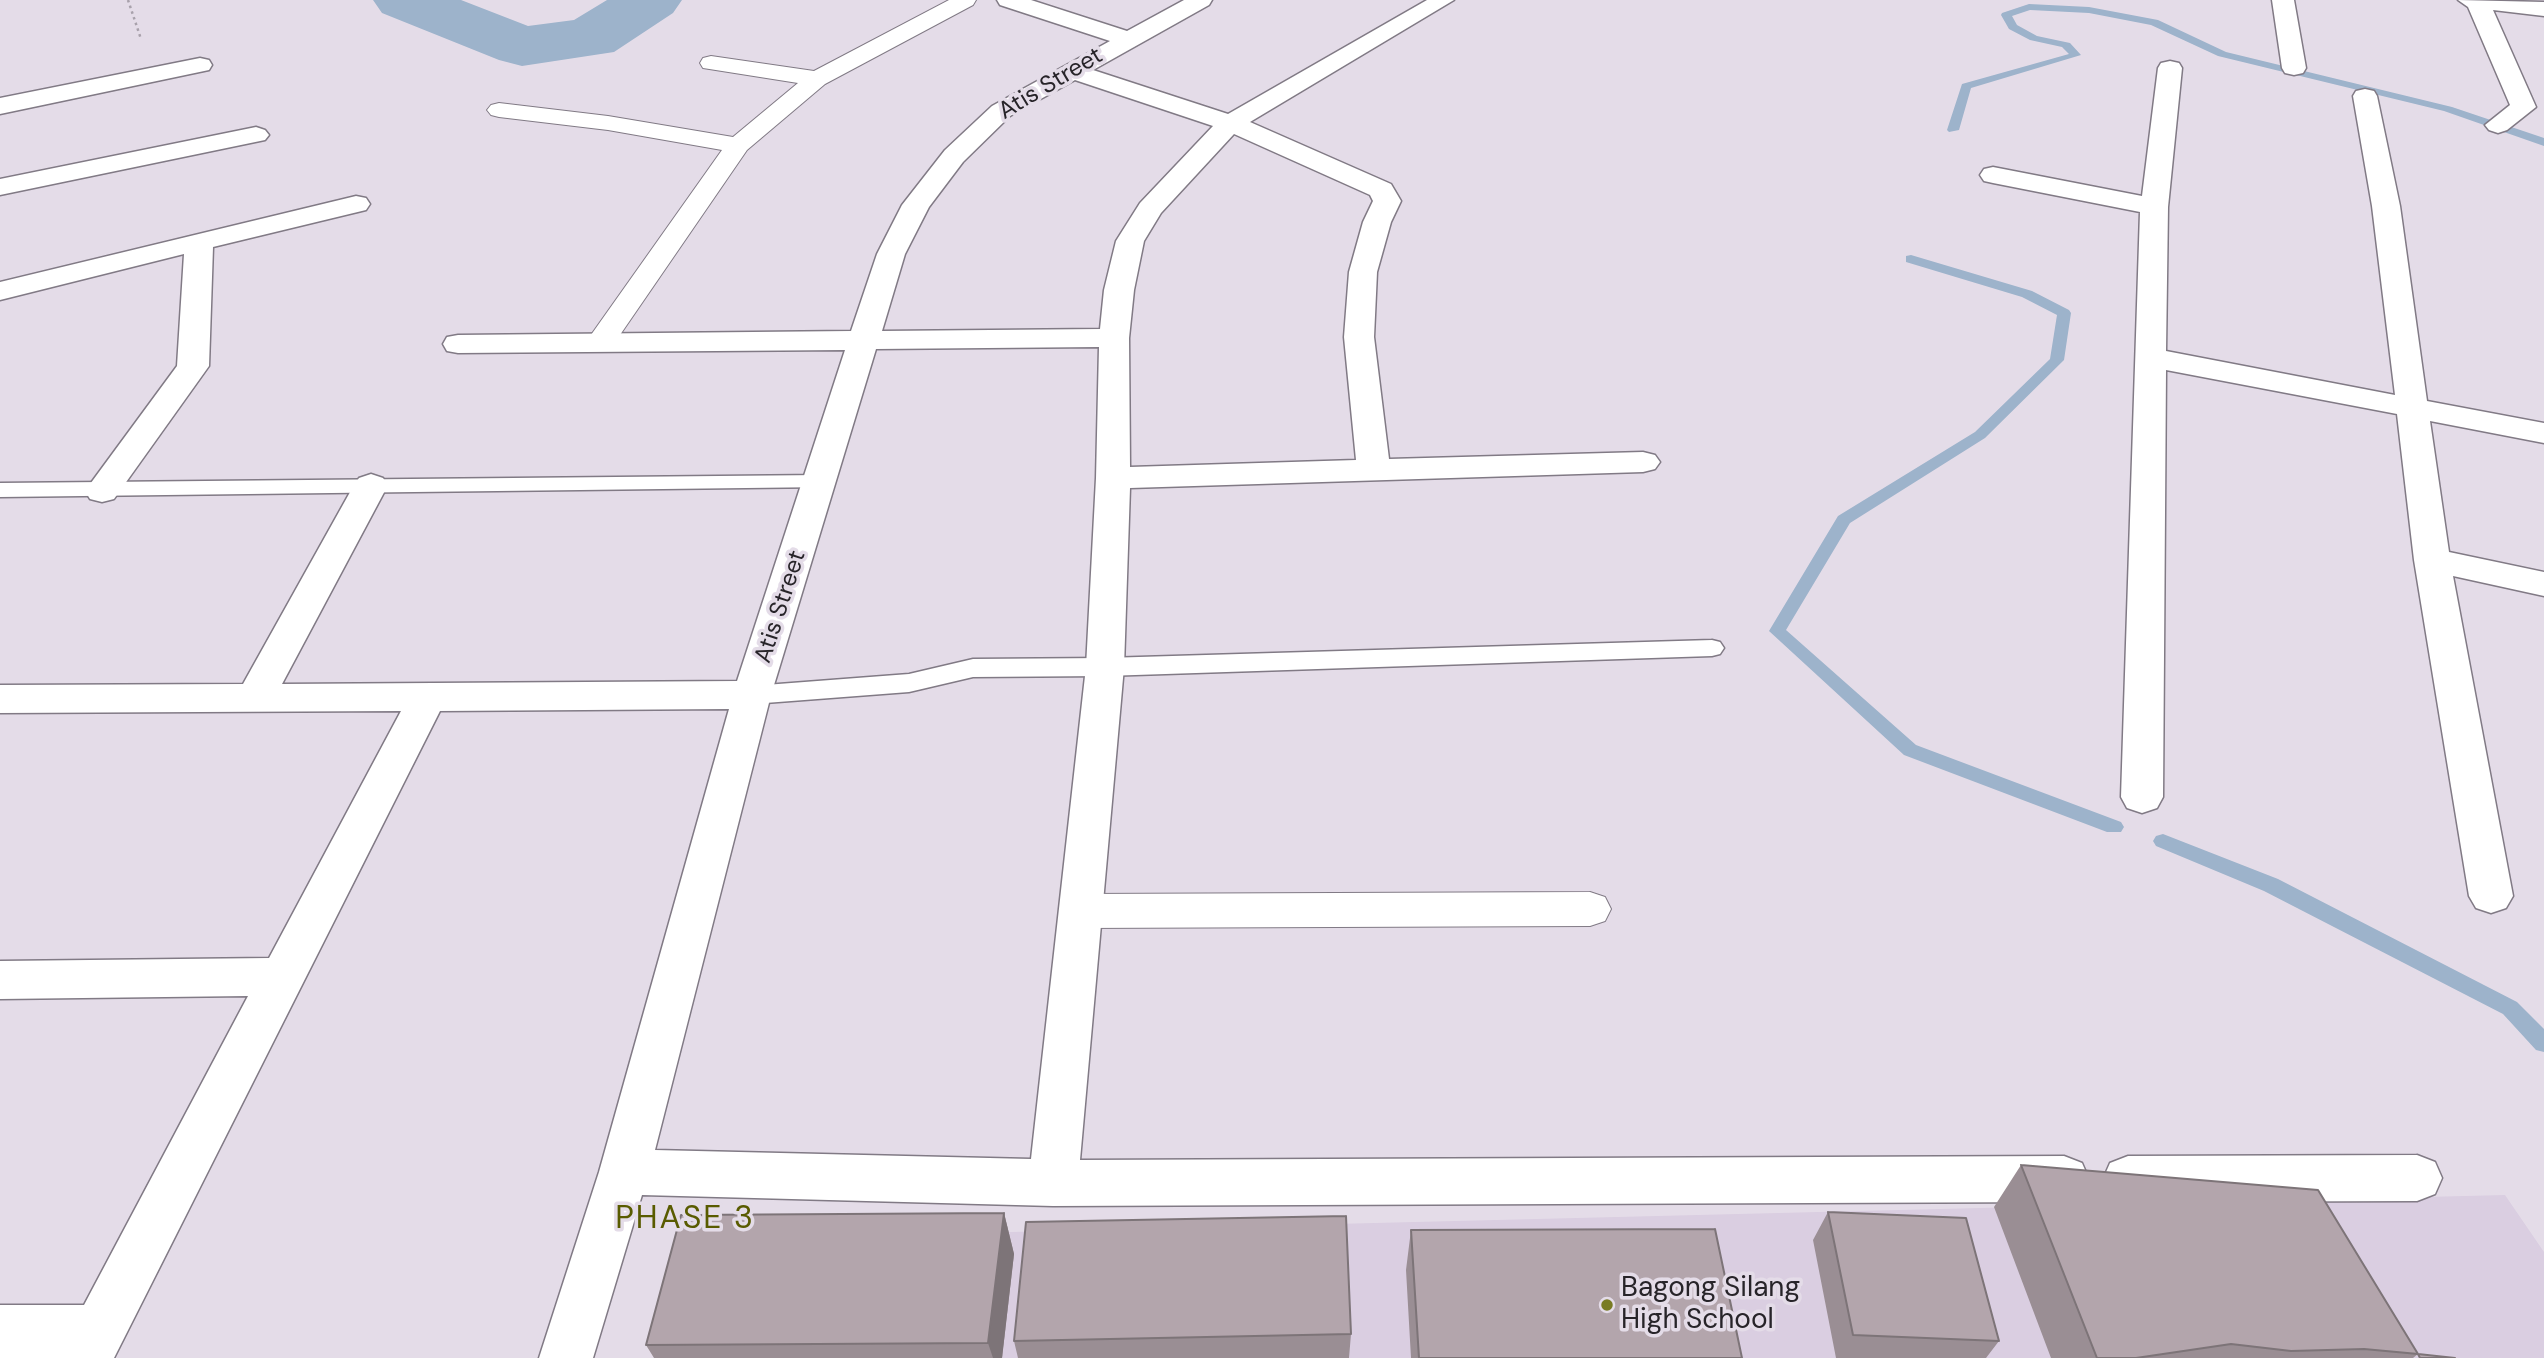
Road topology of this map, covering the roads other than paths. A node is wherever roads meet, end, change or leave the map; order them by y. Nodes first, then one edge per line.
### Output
1 (965, 0) edge
2 (1008, 0) edge
3 (1201, 0) edge
4 (1443, 0) edge
5 (2283, 0) edge
6 (2474, 0) edge
7 (2544, 9) edge
8 (1127, 39) junction
9 (711, 63) dead end
10 (200, 65) dead end
11 (2169, 68) dead end
12 (2294, 68) dead end
13 (1072, 71) junction
14 (817, 79) junction
15 (2365, 96) dead end
16 (0, 106) edge
17 (499, 110) dead end
18 (1230, 123) junction
19 (2498, 125) dead end
20 (256, 135) dead end
21 (738, 145) junction
22 (1993, 174) dead end
23 (0, 187) edge
24 (356, 204) dead end
25 (2154, 207) junction
26 (199, 244) junction
27 (0, 291) edge
28 (1114, 338) junction
29 (864, 339) junction
30 (601, 342) junction
31 (458, 344) dead end
32 (2152, 358) junction
33 (2414, 410) junction
34 (2544, 433) edge
35 (1643, 462) dead end
36 (1374, 470) junction
37 (1113, 478) junction
38 (821, 482) junction
39 (371, 485) junction
40 (0, 491) edge
41 (102, 491) junction
42 (2432, 560) junction
43 (2544, 584) edge
44 (1712, 648) dead end
45 (1105, 667) junction
46 (752, 695) junction
47 (256, 696) junction
48 (427, 698) junction
49 (0, 699) edge
50 (2142, 797) dead end
51 (2491, 896) dead end
52 (1590, 909) dead end
53 (1081, 911) junction
54 (281, 977) junction
55 (0, 980) edge
56 (624, 1172) junction
57 (2417, 1178) dead end
58 (1053, 1183) junction
59 (0, 1332) edge
60 (91, 1345) edge
61 (566, 1358) edge

1 - 14 street
2 - 8 street
3 - 8 street, Atis Street
4 - 18 street
5 - 12 street
6 - 7 street
6 - 19 street
8 - 13 street, Atis Street
9 - 14 street
10 - 16 street
11 - 25 street
13 - 18 street
13 - 29 street, Atis Street
14 - 21 street
15 - 33 street
17 - 21 street
18 - 28 street
18 - 36 street
20 - 23 street
21 - 30 street
22 - 25 street
24 - 26 street
25 - 32 street
26 - 27 street
26 - 41 street
28 - 29 street
28 - 37 street
29 - 30 street
29 - 38 street, Atis Street
30 - 31 street
32 - 33 street
32 - 50 street
33 - 34 street
33 - 42 street
35 - 36 street
36 - 37 street
37 - 45 street
38 - 39 lane
38 - 46 street, Atis Street
39 - 41 lane
39 - 47 street
40 - 41 lane
42 - 43 street
42 - 51 street
44 - 45 lane
45 - 46 lane
45 - 53 street
46 - 48 street
46 - 56 street, Atis Street
47 - 48 street
47 - 49 street
48 - 54 street
52 - 53 street
53 - 58 street
54 - 55 street
54 - 60 street
56 - 58 street
56 - 61 street, Atis Street
57 - 58 street
59 - 60 street

